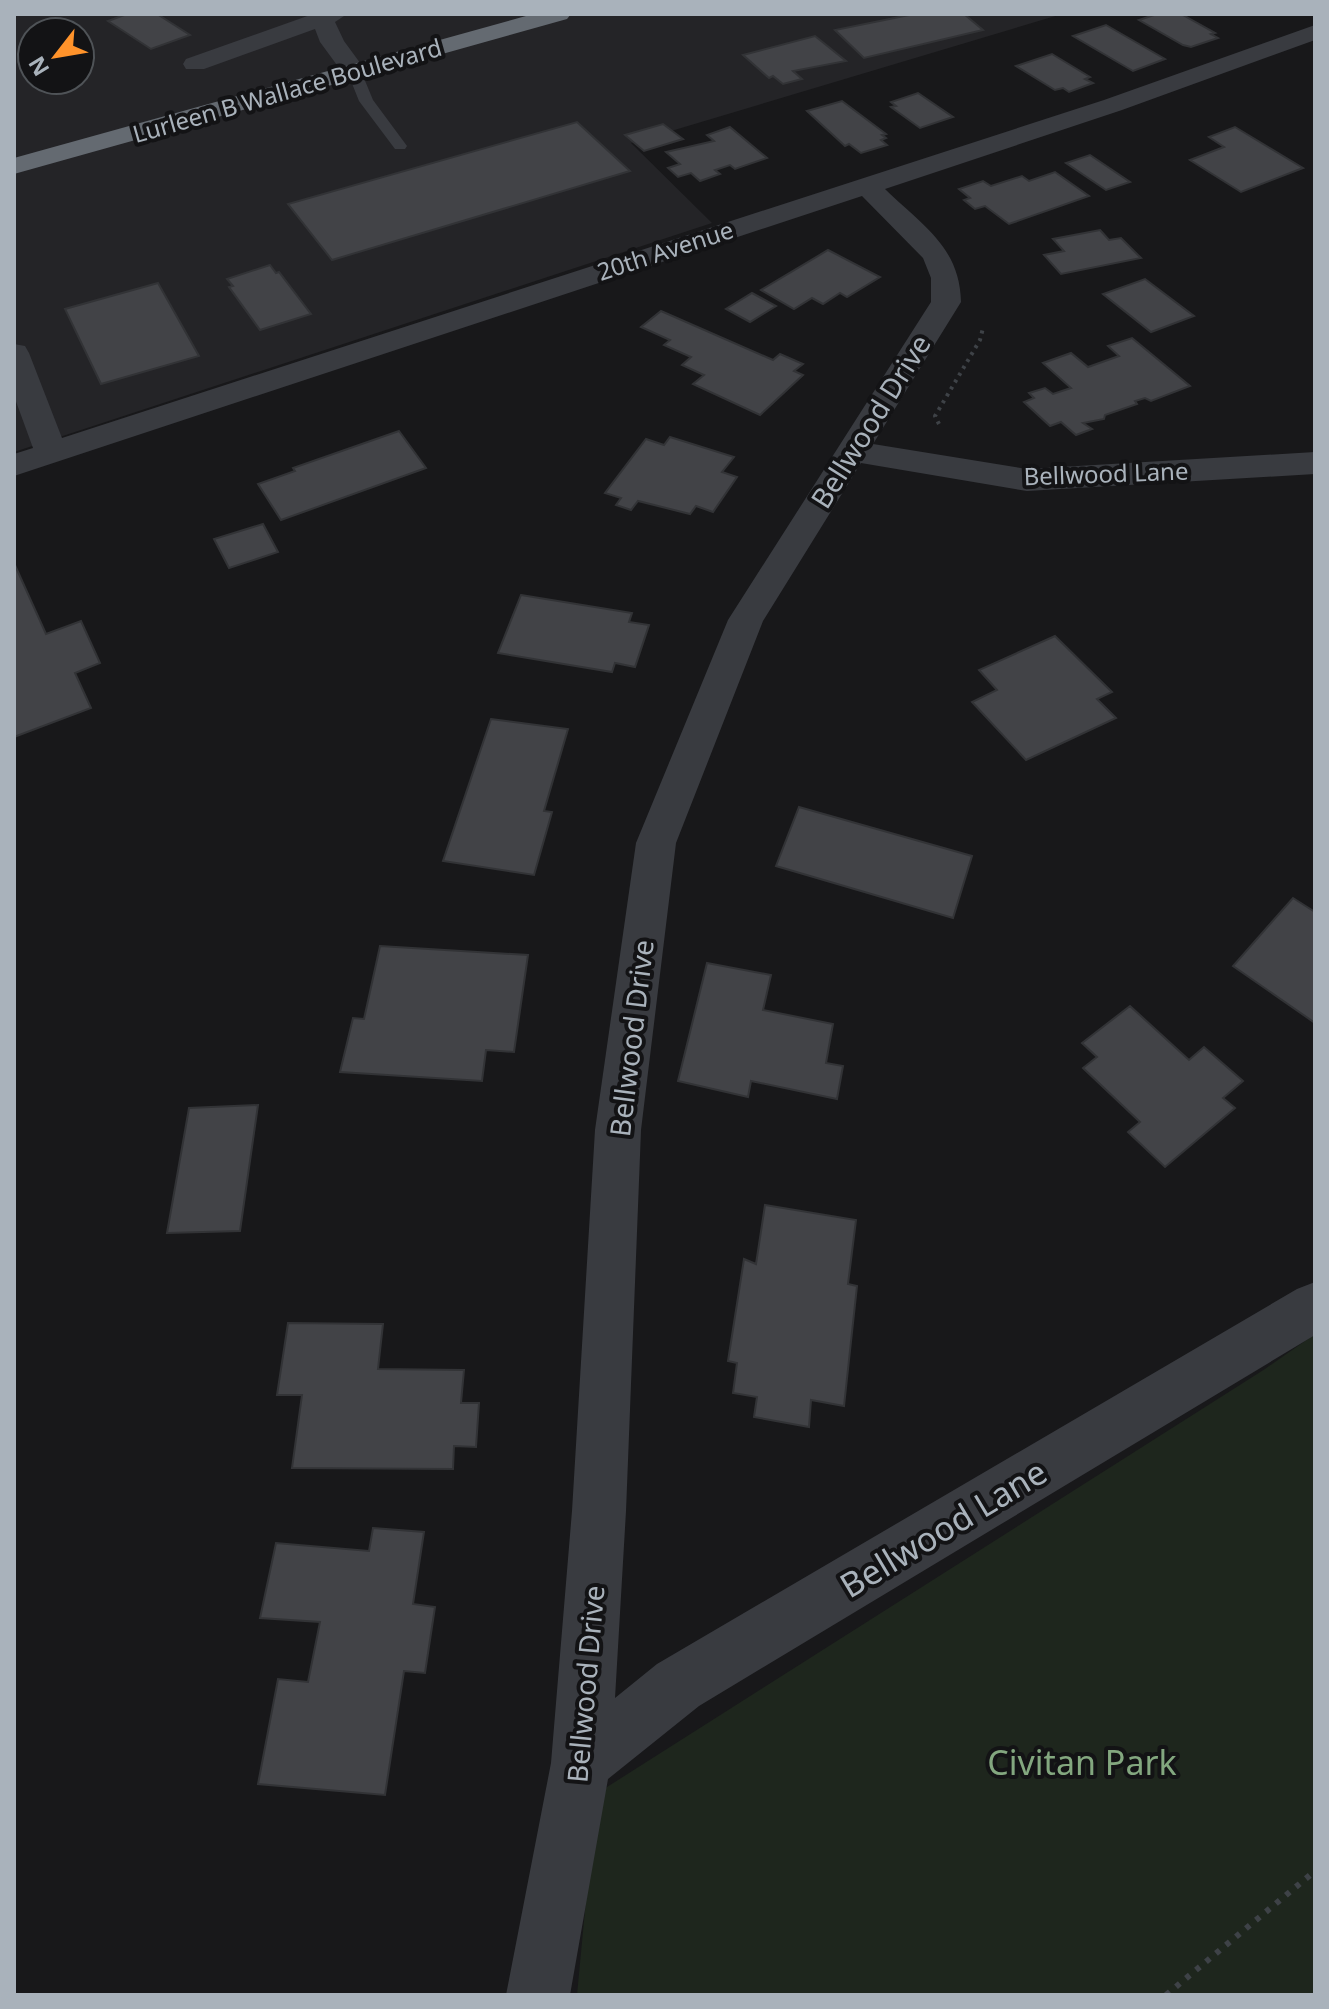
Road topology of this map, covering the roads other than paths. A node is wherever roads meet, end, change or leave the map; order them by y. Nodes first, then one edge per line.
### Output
1 (559, 14) edge
2 (328, 17) edge
3 (1315, 32) edge
4 (195, 64) dead end
5 (354, 71) junction
6 (400, 146) dead end
7 (14, 166) edge
8 (865, 184) junction
9 (14, 353) edge
10 (850, 451) junction
11 (51, 453) junction
12 (1315, 463) edge
13 (14, 465) edge
14 (1315, 1307) edge
15 (581, 1763) junction
16 (538, 1995) edge

1 - 5 highway, Lurleen B Wallace Boulevard
2 - 4 street
2 - 5 street
3 - 8 street, 20th Avenue
5 - 6 lane
5 - 7 highway, Lurleen B Wallace Boulevard
8 - 10 street, Bellwood Drive
8 - 11 street, 20th Avenue
9 - 11 street
10 - 12 street, Bellwood Lane
10 - 15 street, Bellwood Drive
11 - 13 street, 20th Avenue
14 - 15 street, Bellwood Lane
15 - 16 street, Bellwood Drive

